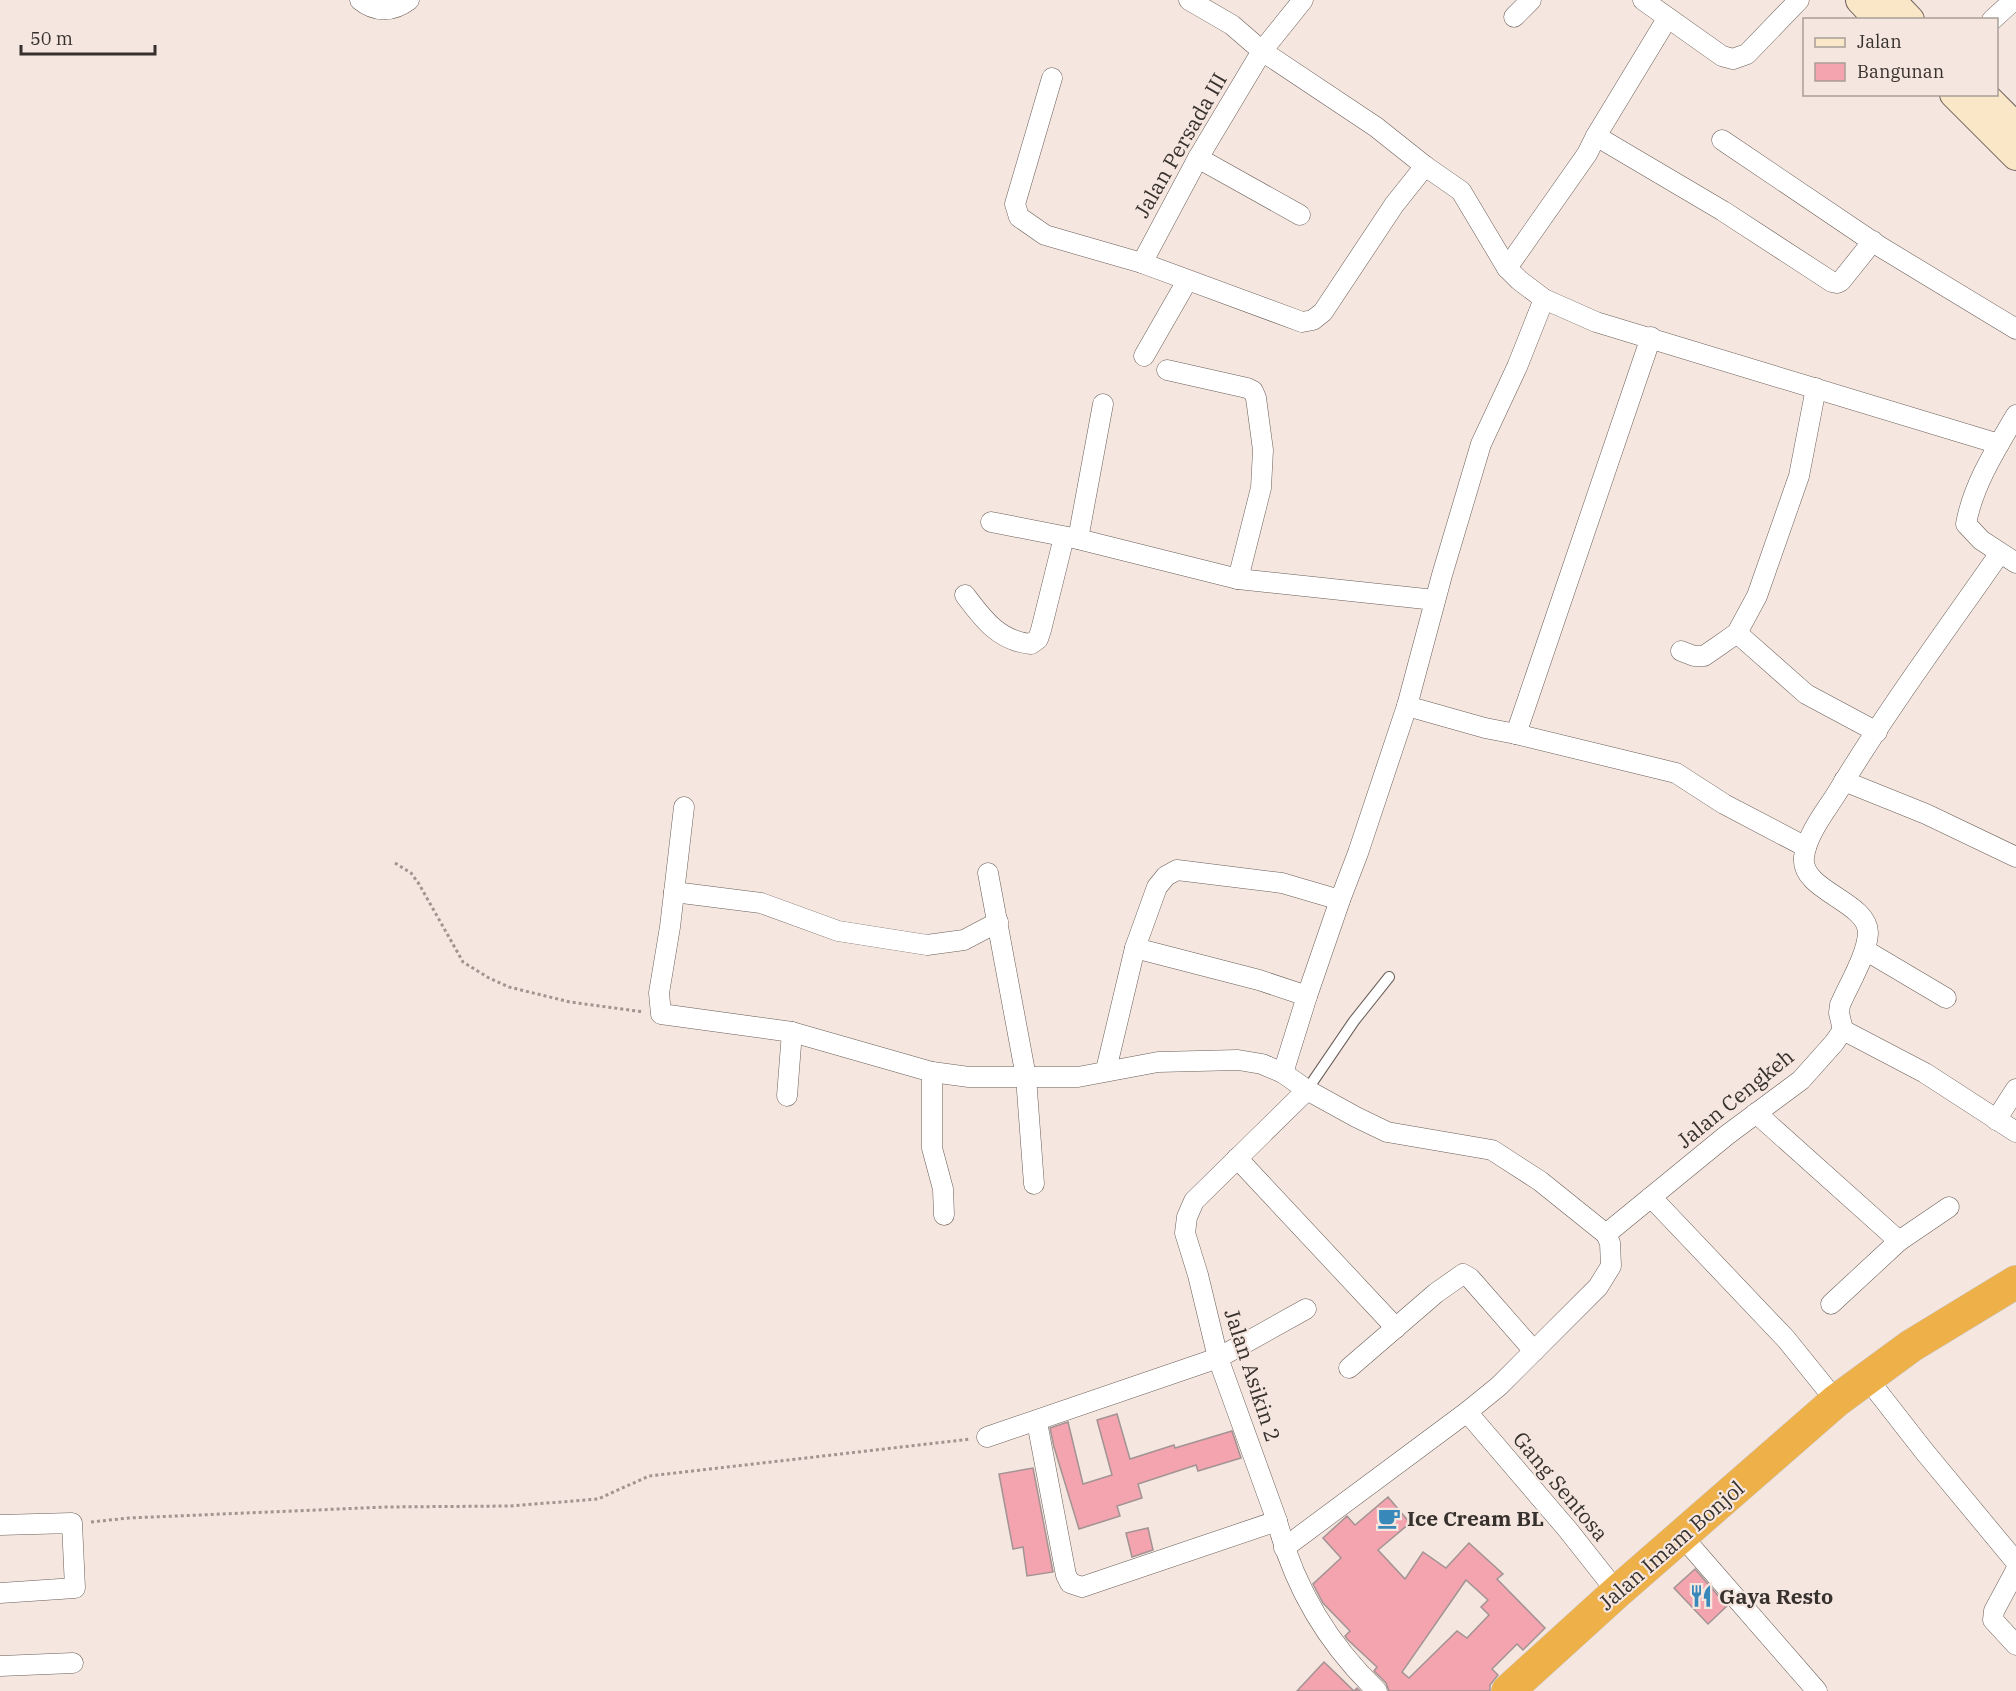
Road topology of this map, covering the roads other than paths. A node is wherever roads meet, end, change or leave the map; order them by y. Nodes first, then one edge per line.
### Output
1 (360, 0) edge
2 (409, 0) edge
3 (1189, 0) edge
4 (1303, 0) edge
5 (1531, 0) edge
6 (1643, 0) edge
7 (1799, 0) edge
8 (1860, 0) edge
9 (1891, 0) edge
10 (2014, 0) edge
11 (1514, 17) dead end
12 (1877, 18) edge
13 (1908, 18) edge
14 (1994, 18) edge
15 (1667, 19) junction
16 (1262, 51) junction
17 (1052, 78) dead end
18 (1956, 96) edge
19 (1985, 96) edge
20 (2016, 127) edge
21 (1596, 136) junction
22 (1722, 140) dead end
23 (2016, 156) edge
24 (1198, 158) junction
25 (1425, 166) junction
26 (1300, 215) dead end
27 (1873, 241) junction
28 (1142, 263) junction
29 (1507, 268) junction
30 (1187, 280) junction
31 (1544, 299) junction
32 (2016, 329) edge
33 (1651, 338) junction
34 (1144, 356) dead end
35 (1167, 370) dead end
36 (1816, 388) junction
37 (1103, 404) dead end
38 (2016, 415) edge
39 (1999, 444) junction
40 (991, 522) dead end
41 (1071, 538) junction
42 (2008, 558) edge
43 (1238, 579) junction
44 (965, 595) dead end
45 (1435, 600) junction
46 (1737, 633) junction
47 (1681, 651) dead end
48 (1407, 706) junction
49 (1877, 732) junction
50 (1516, 734) junction
51 (1844, 781) junction
52 (684, 807) dead end
53 (1806, 847) junction
54 (2016, 857) edge
55 (988, 873) dead end
56 (674, 892) junction
57 (1340, 900) junction
58 (998, 922) junction
59 (1135, 948) junction
60 (1865, 950) junction
61 (1389, 976) dead end
62 (1307, 996) junction
63 (1946, 998) dead end
64 (1844, 1030) junction
65 (792, 1032) junction
66 (1106, 1070) junction
67 (932, 1072) junction
68 (1283, 1073) junction
69 (1026, 1077) junction
70 (2016, 1089) edge
71 (1307, 1090) junction
72 (787, 1096) dead end
73 (1756, 1113) junction
74 (1996, 1120) junction
75 (2016, 1132) edge
76 (1237, 1158) junction
77 (1034, 1184) dead end
78 (1651, 1197) junction
79 (1949, 1207) dead end
80 (944, 1215) dead end
81 (1606, 1234) junction
82 (1899, 1241) junction
83 (2016, 1282) edge
84 (1831, 1304) dead end
85 (1306, 1309) dead end
86 (1396, 1328) junction
87 (1534, 1352) junction
88 (1218, 1358) junction
89 (1349, 1368) dead end
90 (1868, 1378) junction
91 (1836, 1401) junction
92 (1467, 1412) junction
93 (1036, 1422) junction
94 (987, 1437) road end
95 (1277, 1521) junction
96 (0, 1525) edge
97 (1681, 1535) junction
98 (1284, 1548) junction
99 (2016, 1562) edge
100 (2016, 1570) edge
101 (1617, 1592) junction
102 (0, 1593) edge
103 (2016, 1645) edge
104 (73, 1663) dead end
105 (0, 1666) edge
106 (1377, 1691) edge
107 (1508, 1691) edge
108 (1817, 1691) edge

1 - 2 street
3 - 16 street
4 - 16 street, Jalan Persada III
5 - 11 street
6 - 15 street
7 - 15 street
8 - 12 street
9 - 13 street
10 - 14 street
15 - 21 street
16 - 24 street, Jalan Persada III
16 - 25 street
17 - 28 street
18 - 23 street
19 - 20 street
21 - 27 street
21 - 29 street
22 - 27 street
24 - 26 street
24 - 28 street, Jalan Persada III
25 - 29 street
25 - 30 street
27 - 32 street
28 - 30 street
29 - 31 street
30 - 34 street
31 - 33 street
31 - 45 street
33 - 36 street
33 - 50 street
35 - 43 street
36 - 39 street
36 - 46 street
37 - 41 street
38 - 39 street
39 - 42 street
40 - 41 street
41 - 43 street
41 - 44 street
42 - 49 street
43 - 45 street
45 - 48 street
46 - 47 street
46 - 49 street
48 - 50 street
48 - 57 street
49 - 51 street
50 - 53 street
51 - 53 street
51 - 54 street
52 - 56 street
53 - 60 street
55 - 58 street
56 - 58 street
56 - 65 street
57 - 59 street
57 - 62 street
58 - 69 street
59 - 62 street
59 - 66 street
60 - 63 street
60 - 64 street
61 - 71 lane
62 - 68 street
64 - 73 street, Jalan Cengkeh
64 - 74 street
65 - 67 street
65 - 72 street
66 - 68 street
66 - 69 street
67 - 69 street
67 - 80 street
68 - 71 street
69 - 77 street
70 - 74 street
71 - 76 street, Jalan Asikin 2
71 - 81 street
73 - 78 street, Jalan Cengkeh
73 - 82 street
74 - 75 street
76 - 86 street
76 - 88 street, Jalan Asikin 2
78 - 81 street, Jalan Cengkeh
78 - 91 street
79 - 82 street
81 - 87 street
82 - 84 street
83 - 90 highway, Jalan Imam Bonjol
85 - 88 street
86 - 87 street
86 - 89 street
87 - 92 street
88 - 93 street
88 - 95 street, Jalan Asikin 2
90 - 91 highway, Jalan Imam Bonjol
90 - 99 street
91 - 97 highway, Jalan Imam Bonjol
92 - 98 street
92 - 101 street, Gang Sentosa
93 - 94 street
93 - 95 street
95 - 98 street, Jalan Asikin 2
96 - 102 street
97 - 101 highway, Jalan Imam Bonjol
97 - 108 street
98 - 106 street, Jalan Asikin 2
100 - 103 street
101 - 107 highway, Jalan Imam Bonjol
104 - 105 street

